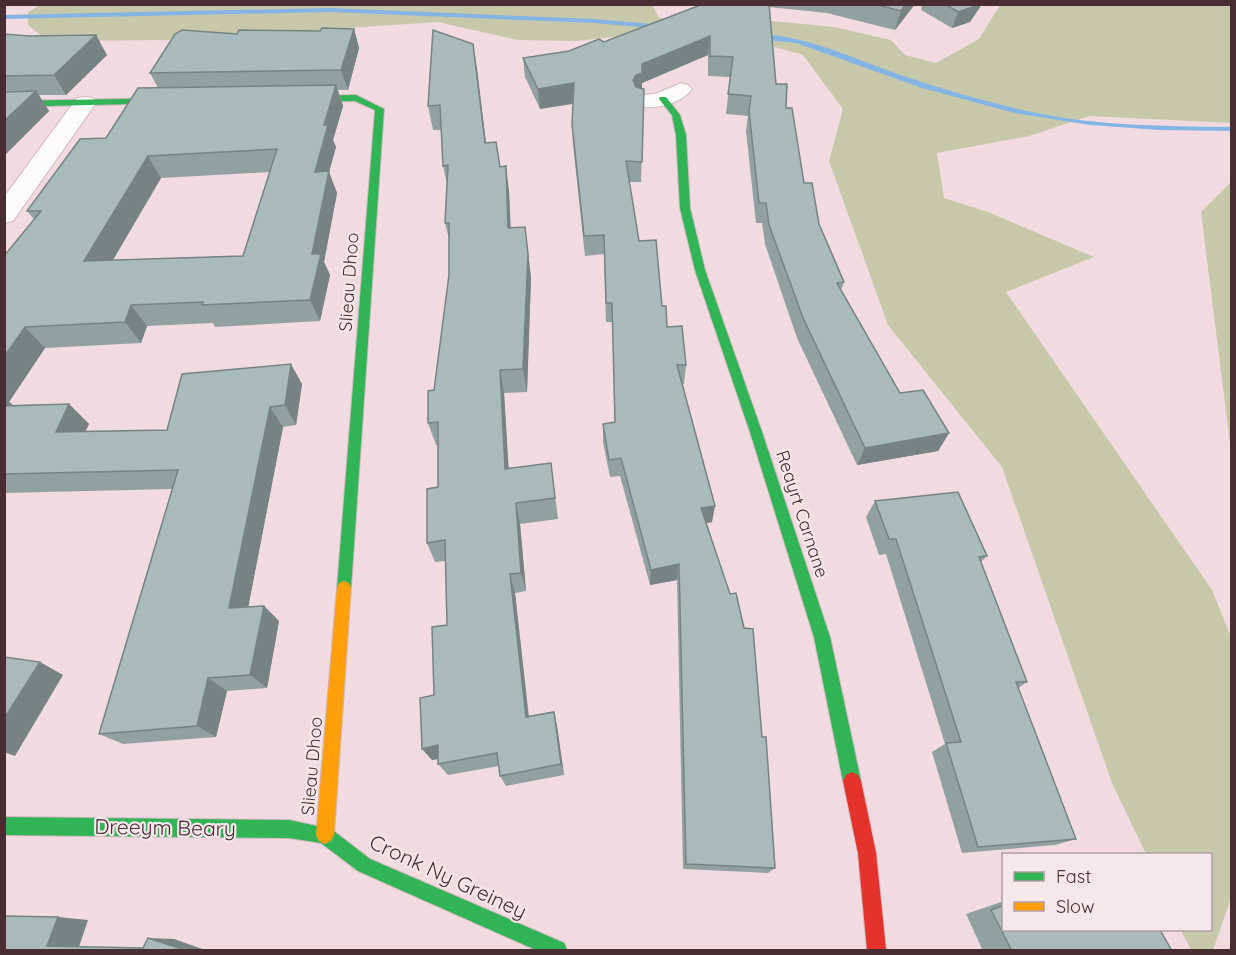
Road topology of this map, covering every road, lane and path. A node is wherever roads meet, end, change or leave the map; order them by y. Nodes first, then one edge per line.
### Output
1 (663, 96) dead end
2 (286, 99) edge
3 (193, 100) edge
4 (85, 103) junction
5 (4, 104) edge
6 (4, 215) edge
7 (4, 826) edge
8 (325, 835) junction
9 (557, 951) edge
10 (877, 951) edge

1 - 10 street, Reayrt Carnane
2 - 8 street, Slieau Dhoo
3 - 4 street
4 - 5 street
4 - 6 street
7 - 8 street, Dreeym Beary
8 - 9 street, Cronk Ny Greiney

